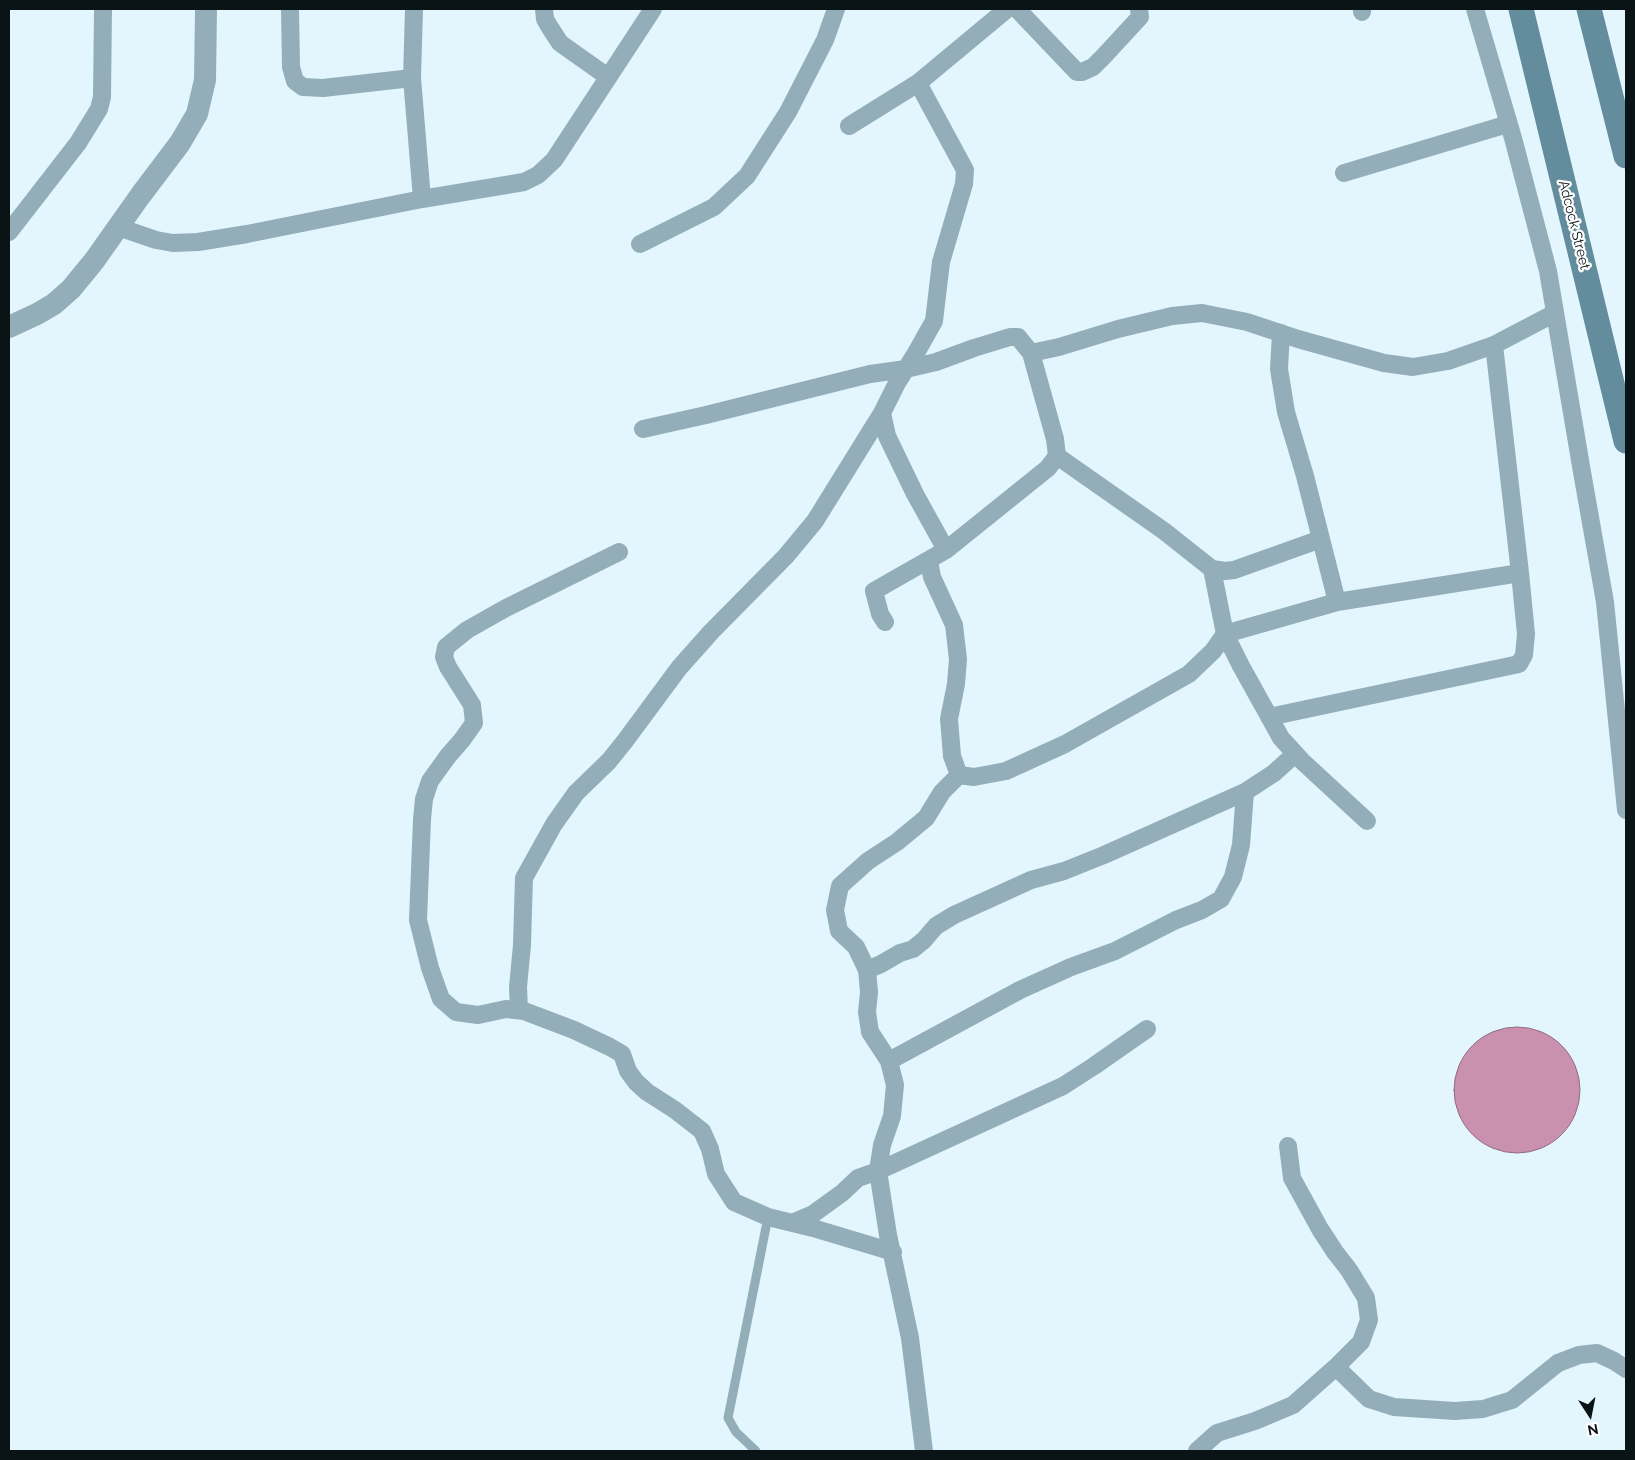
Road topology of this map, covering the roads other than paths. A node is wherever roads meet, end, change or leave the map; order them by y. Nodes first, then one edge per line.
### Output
1 (103, 9) edge
2 (206, 9) edge
3 (290, 9) edge
4 (414, 9) edge
5 (544, 9) edge
6 (653, 9) edge
7 (836, 9) edge
8 (1006, 9) edge
9 (1017, 9) edge
10 (1139, 9) edge
11 (1475, 9) edge
12 (1521, 9) edge
13 (1589, 9) edge
14 (608, 76) junction
15 (412, 78) junction
16 (918, 83) junction
17 (1508, 124) junction
18 (849, 126) dead end
19 (1626, 156) edge
20 (1344, 173) dead end
21 (422, 198) junction
22 (118, 227) junction
23 (9, 232) edge
24 (640, 244) dead end
25 (1555, 313) junction
26 (9, 327) edge
27 (1281, 333) junction
28 (1494, 345) junction
29 (1031, 353) junction
30 (906, 369) junction
31 (882, 413) junction
32 (643, 429) dead end
33 (1626, 441) edge
34 (1058, 456) junction
35 (1321, 540) junction
36 (946, 550) junction
37 (619, 552) dead end
38 (929, 561) junction
39 (1212, 569) junction
40 (1520, 572) junction
41 (1337, 602) junction
42 (885, 622) dead end
43 (1226, 634) junction
44 (1269, 717) junction
45 (1295, 754) junction
46 (960, 775) junction
47 (1244, 792) junction
48 (1626, 810) edge
49 (1367, 821) dead end
50 (867, 970) junction
51 (519, 1010) junction
52 (1147, 1029) dead end
53 (889, 1061) junction
54 (1288, 1146) dead end
55 (878, 1171) junction
56 (768, 1217) junction
57 (792, 1223) junction
58 (893, 1252) junction
59 (1336, 1367) junction
60 (1626, 1369) edge
61 (756, 1451) edge
62 (924, 1451) edge
63 (1197, 1451) edge

1 - 23 street
2 - 22 street
3 - 15 street
4 - 15 street
5 - 14 street
6 - 14 street
7 - 24 street
8 - 16 street
9 - 10 street
11 - 17 street
12 - 33 main road, Adcock Street
13 - 19 main road
14 - 21 street
15 - 21 street
16 - 18 street
16 - 30 street
17 - 20 street
17 - 25 street
21 - 22 street
22 - 26 street
25 - 28 street
25 - 48 street
27 - 28 street
27 - 29 street
27 - 35 street
28 - 40 street
29 - 30 street
29 - 34 street
30 - 31 street
30 - 32 street
31 - 36 street
31 - 51 street
34 - 36 street
34 - 39 street
35 - 39 street
35 - 41 street
36 - 38 street
37 - 51 street
38 - 42 street
38 - 46 street
39 - 43 street
40 - 41 street
40 - 44 street
41 - 43 street
43 - 44 street
43 - 46 street
44 - 45 street
45 - 47 street
45 - 49 street
46 - 50 street
47 - 50 street
47 - 53 street
50 - 53 street
51 - 56 street
52 - 55 street
53 - 55 street
54 - 59 street
55 - 57 street
55 - 58 street
56 - 57 street
56 - 61 lane
57 - 58 street
58 - 62 street
59 - 60 street
59 - 63 street

